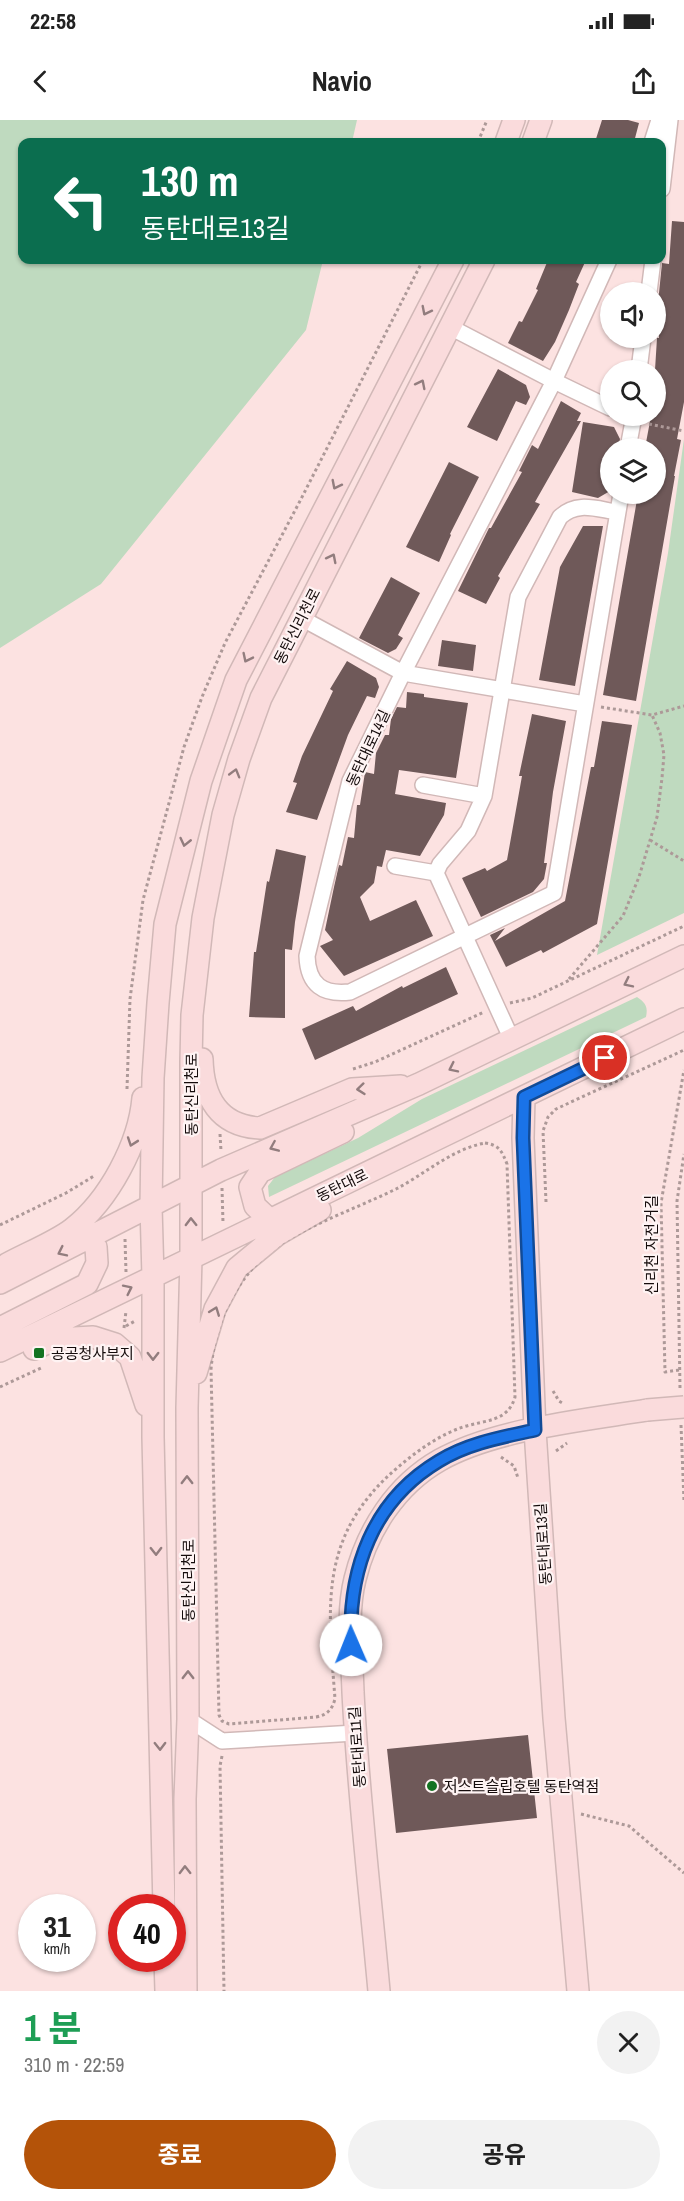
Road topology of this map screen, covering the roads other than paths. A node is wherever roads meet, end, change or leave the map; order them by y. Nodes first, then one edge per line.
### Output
1 (514, 120) edge
2 (541, 120) edge
3 (659, 120) edge
4 (670, 120) edge
5 (507, 138) edge
6 (534, 138) edge
7 (653, 138) edge
8 (666, 154) edge
9 (451, 264) edge
10 (482, 264) edge
11 (607, 264) edge
12 (652, 264) edge
13 (650, 282) edge
14 (450, 327) junction
15 (554, 381) junction
16 (600, 403) edge
17 (619, 504) edge
18 (617, 512) junction
19 (301, 618) junction
20 (403, 674) junction
21 (503, 690) junction
22 (585, 704) junction
23 (423, 785) dead end
24 (484, 796) junction
25 (395, 866) dead end
26 (436, 873) junction
27 (203, 918) junction
28 (465, 936) junction
29 (682, 957) edge
30 (158, 1002) junction
31 (675, 1024) edge
32 (512, 1040) junction
33 (419, 1084) junction
34 (524, 1097) junction
35 (431, 1142) junction
36 (190, 1184) junction
37 (151, 1206) junction
38 (270, 1220) junction
39 (88, 1239) junction
40 (191, 1258) junction
41 (0, 1268) edge
42 (153, 1277) junction
43 (0, 1283) edge
44 (0, 1331) edge
45 (0, 1351) edge
46 (0, 1362) edge
47 (682, 1406) edge
48 (187, 1408) junction
49 (535, 1430) junction
50 (153, 1437) junction
51 (188, 1719) junction
52 (355, 1733) junction
53 (164, 1894) edge
54 (165, 1972) edge
55 (166, 1991) edge
56 (186, 1991) edge
57 (380, 1991) edge
58 (578, 1991) edge

1 - 5 main road
2 - 6 main road
3 - 7 street
4 - 8 street
9 -> 30 main road, 동탄신리천로
10 - 14 main road, 동탄신리천로
11 - 15 street, 동탄대로14길
12 - 13 street
14 - 15 street
19 -> 14 main road, 동탄신리천로
15 - 16 street
15 - 20 street, 동탄대로14길
17 - 18 street, 동탄대로14길
18 - 21 street
18 - 22 street, 동탄대로14길
19 - 20 street
27 -> 19 main road, 동탄신리천로
20 - 21 street
20 - 28 street, 동탄대로14길
21 - 22 street
21 - 24 street
22 - 28 street, 동탄대로14길
23 - 24 street
24 - 26 street
25 - 26 street
26 - 28 street
33 -> 27 main road
27 - 36 main road, 동탄신리천로
28 - 32 street
29 -> 32 main road
30 - 37 main road, 동탄신리천로
30 -> 41 main road
31 - 34 main road, 동탄대로
32 -> 33 main road
33 -> 36 main road
33 - 38 main road
34 - 35 main road, 동탄대로
34 - 49 main road, 동탄대로13길
35 - 38 main road, 동탄대로
48 -> 35 main road
36 - 37 main road
40 -> 36 main road, 동탄신리천로
37 - 39 main road
37 - 42 main road, 동탄신리천로
38 - 40 main road, 동탄대로
39 -> 43 main road
39 - 44 main road
40 - 42 main road, 동탄대로
40 - 48 main road, 동탄신리천로
45 -> 42 main road, 동탄대로
42 -> 50 main road, 동탄신리천로
46 - 50 main road
47 - 49 main road, 동탄대로11길, bridge
51 -> 48 main road, 동탄신리천로
49 - 52 main road, 동탄대로11길
49 - 58 main road, 동탄대로13길
50 -> 53 main road, 동탄신리천로
51 - 52 street
56 -> 51 main road, 동탄신리천로
52 - 57 main road, 동탄대로11길
54 - 55 main road

